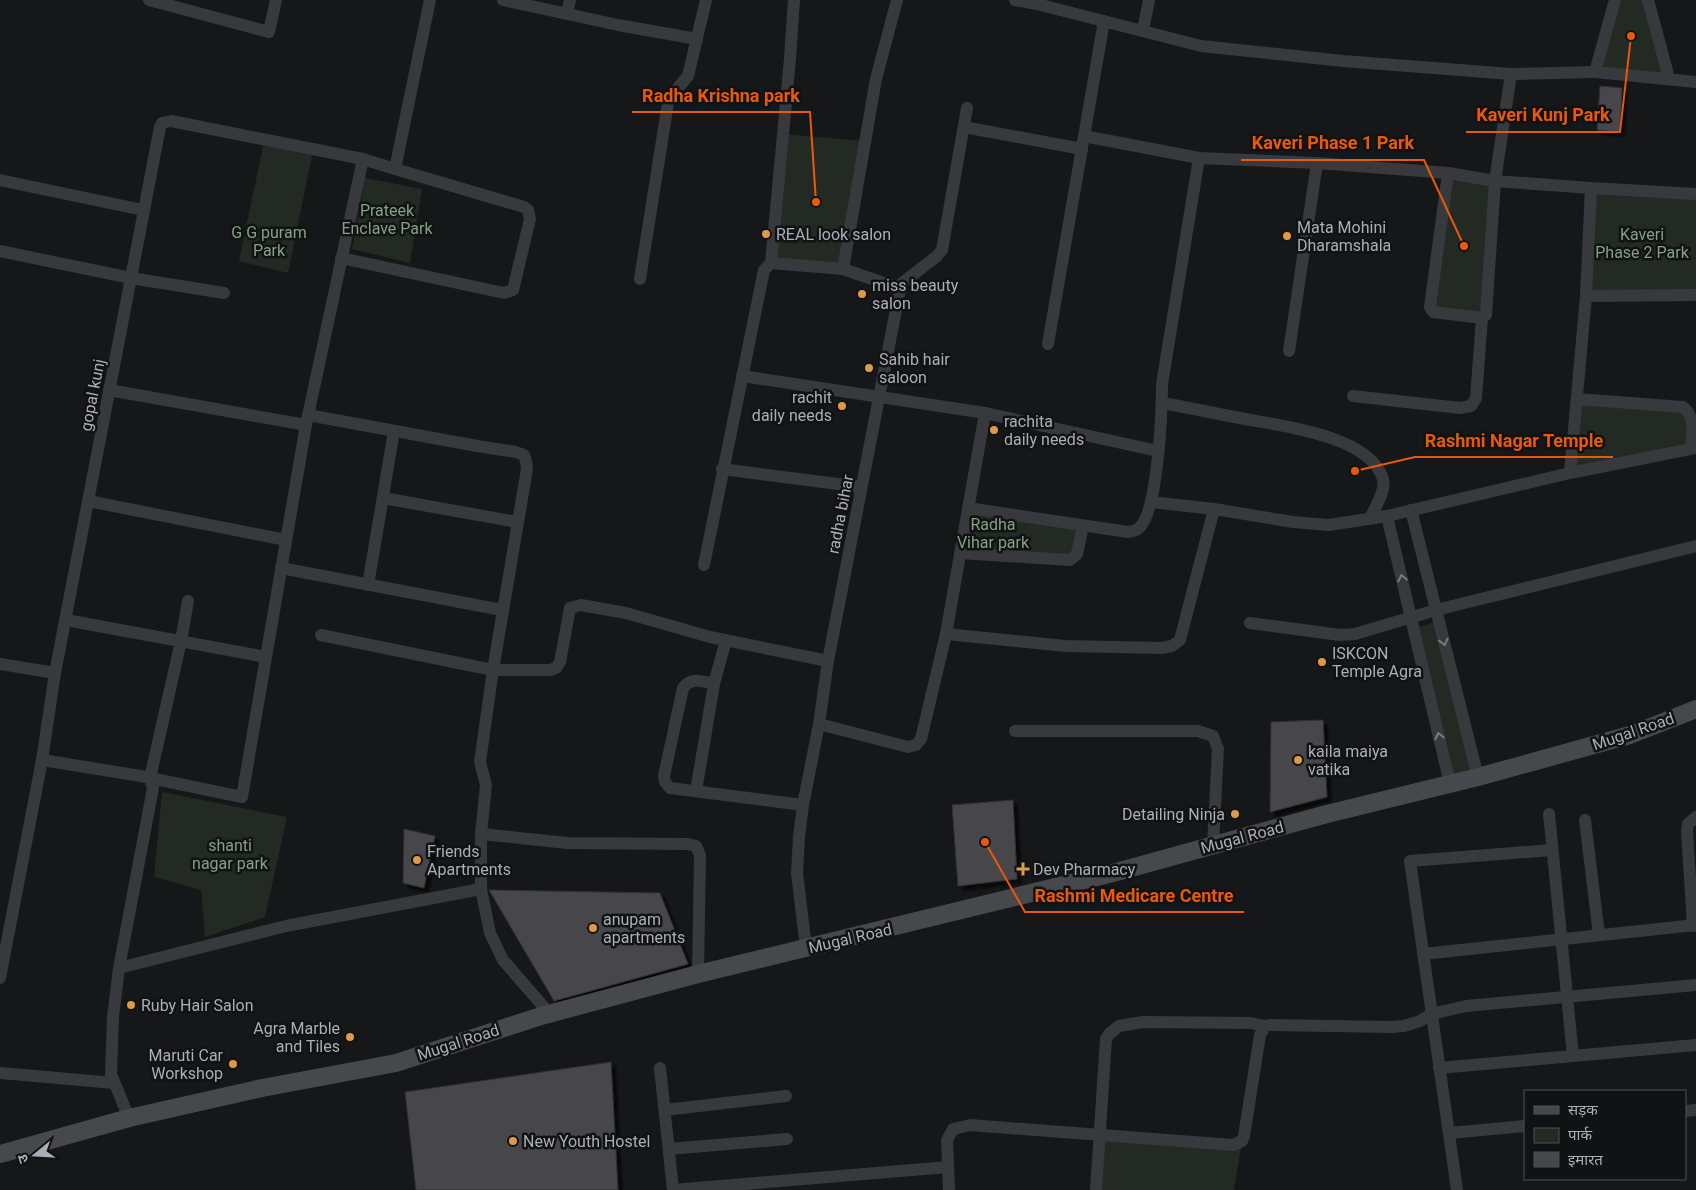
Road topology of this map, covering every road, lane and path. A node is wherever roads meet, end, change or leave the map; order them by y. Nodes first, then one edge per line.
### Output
1 (149, 0) edge
2 (276, 0) edge
3 (430, 0) edge
4 (503, 0) edge
5 (570, 0) edge
6 (706, 0) edge
7 (794, 0) edge
8 (897, 0) edge
9 (1015, 0) edge
10 (1149, 0) edge
11 (1615, 0) edge
12 (1648, 0) edge
13 (567, 13) junction
14 (1104, 21) junction
15 (1143, 30) junction
16 (697, 39) junction
17 (1595, 72) junction
18 (1511, 74) junction
19 (1669, 78) junction
20 (1696, 82) edge
21 (967, 108) dead end
22 (964, 127) junction
23 (1083, 143) junction
24 (1199, 158) junction
25 (363, 159) junction
26 (1317, 163) junction
27 (395, 169) junction
28 (1448, 173) junction
29 (0, 180) edge
30 (1496, 181) junction
31 (1591, 188) junction
32 (1696, 194) edge
33 (143, 210) junction
34 (0, 252) edge
35 (341, 258) junction
36 (771, 263) junction
37 (843, 269) junction
38 (131, 278) junction
39 (640, 280) dead end
40 (901, 289) junction
41 (224, 293) dead end
42 (1696, 295) edge
43 (1586, 296) junction
44 (1482, 318) junction
45 (1048, 344) dead end
46 (1289, 351) dead end
47 (742, 376) junction
48 (109, 390) junction
49 (1353, 396) dead end
50 (879, 398) junction
51 (1577, 399) junction
52 (1163, 403) junction
53 (985, 413) junction
54 (306, 420) junction
55 (394, 432) junction
56 (1694, 448) edge
57 (1158, 451) junction
58 (722, 469) junction
59 (1570, 473) junction
60 (861, 487) junction
61 (382, 498) junction
62 (88, 501) junction
63 (1151, 502) junction
64 (968, 508) junction
65 (1214, 509) junction
66 (1411, 510) junction
67 (1388, 516) junction
68 (1370, 518) junction
69 (517, 522) junction
70 (1084, 526) junction
71 (286, 540) junction
72 (1696, 546) edge
73 (960, 553) junction
74 (704, 565) dead end
75 (281, 568) junction
76 (368, 585) junction
77 (188, 601) dead end
78 (502, 610) junction
79 (1436, 610) junction
80 (1412, 618) junction
81 (66, 620) junction
82 (1250, 623) dead end
83 (946, 634) junction
84 (321, 635) dead end
85 (726, 640) junction
86 (181, 641) junction
87 (266, 658) junction
88 (828, 661) junction
89 (0, 664) edge
90 (493, 670) junction
91 (55, 673) junction
92 (714, 684) junction
93 (1696, 709) edge
94 (818, 724) junction
95 (1015, 731) dead end
96 (42, 760) junction
97 (1478, 777) junction
98 (150, 778) junction
99 (1450, 784) junction
100 (696, 791) junction
101 (803, 805) junction
102 (1548, 814) dead end
103 (1696, 817) edge
104 (1585, 820) dead end
105 (481, 834) junction
106 (1214, 845) junction
107 (1552, 850) junction
108 (481, 889) junction
109 (1695, 926) edge
110 (1599, 935) junction
111 (1561, 939) junction
112 (806, 948) junction
113 (1423, 954) junction
114 (119, 968) junction
115 (698, 974) junction
116 (0, 978) edge
117 (1696, 985) edge
118 (1567, 997) junction
119 (549, 1014) junction
120 (1431, 1014) junction
121 (1265, 1026) junction
122 (1696, 1046) edge
123 (1573, 1056) junction
124 (660, 1068) dead end
125 (1439, 1068) junction
126 (0, 1073) edge
127 (114, 1084) junction
128 (786, 1096) dead end
129 (665, 1110) junction
130 (129, 1118) junction
131 (1524, 1126) edge
132 (1448, 1133) junction
133 (1099, 1134) junction
134 (787, 1139) dead end
135 (669, 1148) junction
136 (0, 1154) edge
137 (948, 1167) junction
138 (800, 1185) edge
139 (673, 1190) edge
140 (949, 1190) edge
141 (1096, 1190) edge
142 (1457, 1190) edge

1 - 2 street
3 - 27 street
4 - 13 street
5 - 13 street
6 - 16 street
7 - 36 street
8 - 37 street
9 - 14 street
10 - 15 street
11 - 17 street
12 - 19 street
13 - 16 street
14 - 15 street
14 - 23 street
15 - 18 street
16 - 39 street
17 - 18 street
17 - 19 street
18 - 30 street
19 - 20 street
21 - 22 street
22 - 23 street
22 - 40 street
23 - 24 street
23 - 45 street
24 - 26 street
24 - 52 street
25 - 27 street
25 - 33 street, gopal kunj
25 - 35 street
26 - 28 street
26 - 46 street
27 - 35 street
28 - 30 street
28 - 44 street
29 - 33 street
30 - 31 street
30 - 44 street
31 - 32 street
31 - 43 street
33 - 38 street, gopal kunj
34 - 38 street
35 - 54 street
36 - 37 street
36 - 47 street
37 - 40 street
38 - 41 street
38 - 48 street, gopal kunj
40 - 50 street, radha bihar
42 - 43 street
43 - 51 street
44 - 49 street
47 - 50 street
47 - 58 street
48 - 54 street
48 - 62 street, gopal kunj
50 - 53 street
50 - 60 street, radha bihar
51 - 56 street
51 - 59 street
52 - 57 street
52 - 68 street
53 - 57 street
53 - 64 street
54 - 55 street
54 - 71 street
55 - 61 street
55 - 69 street
56 - 59 street
57 - 63 street
58 - 60 street
58 - 74 street
59 - 66 street
60 - 88 street, radha bihar
61 - 69 street
61 - 76 street
62 - 71 street
62 - 81 street, gopal kunj
63 - 65 street
63 - 70 street
64 - 70 street
64 - 73 street
65 - 68 street
65 - 83 street
66 - 67 street
66 - 79 street
67 - 68 street
80 -> 67 street
69 - 78 street
70 - 73 street
71 - 75 street
72 - 79 street
73 - 83 street
75 - 76 street
75 - 87 street
76 - 78 street
77 - 86 street
78 - 90 street
79 - 80 street
79 -> 97 street
80 - 82 street
99 -> 80 street
81 - 86 street
81 - 91 street, gopal kunj
83 - 94 street
84 - 90 street
85 - 88 street
85 - 90 street
85 - 92 street
86 - 87 street
86 - 98 street
87 - 98 street
88 - 94 street, radha bihar
89 - 91 street
90 - 105 street
91 - 96 street, gopal kunj
92 - 100 street
92 - 100 street
93 - 97 street, Mugal Road
94 - 101 street, radha bihar
95 - 106 street
96 - 98 street
96 - 116 street, gopal kunj
97 - 99 street, Mugal Road
98 - 114 street
99 - 106 street, Mugal Road
100 - 101 street
101 - 112 street, radha bihar
102 - 107 street
103 - 109 street
104 - 110 street
105 - 108 street
105 - 115 street
106 - 112 street, Mugal Road
107 - 111 street
107 - 113 street
108 - 114 street
108 - 119 street
109 - 110 street
110 - 111 street
111 - 113 street
111 - 118 street
112 - 115 street, Mugal Road
113 - 120 street
114 - 127 street
115 - 119 street, Mugal Road
117 - 118 street
118 - 120 street
118 - 123 street
119 - 130 street, Mugal Road
120 - 121 street
120 - 125 street
121 - 133 street
121 - 133 street
122 - 123 street
123 - 125 street
124 - 129 street
125 - 132 street
126 - 127 street
127 - 130 street
128 - 129 street
129 - 135 street
130 - 136 street, Mugal Road
131 - 132 street
132 - 142 street
133 - 137 street
133 - 141 street
134 - 135 street
135 - 139 street
137 - 138 street
137 - 140 street
138 - 139 street

